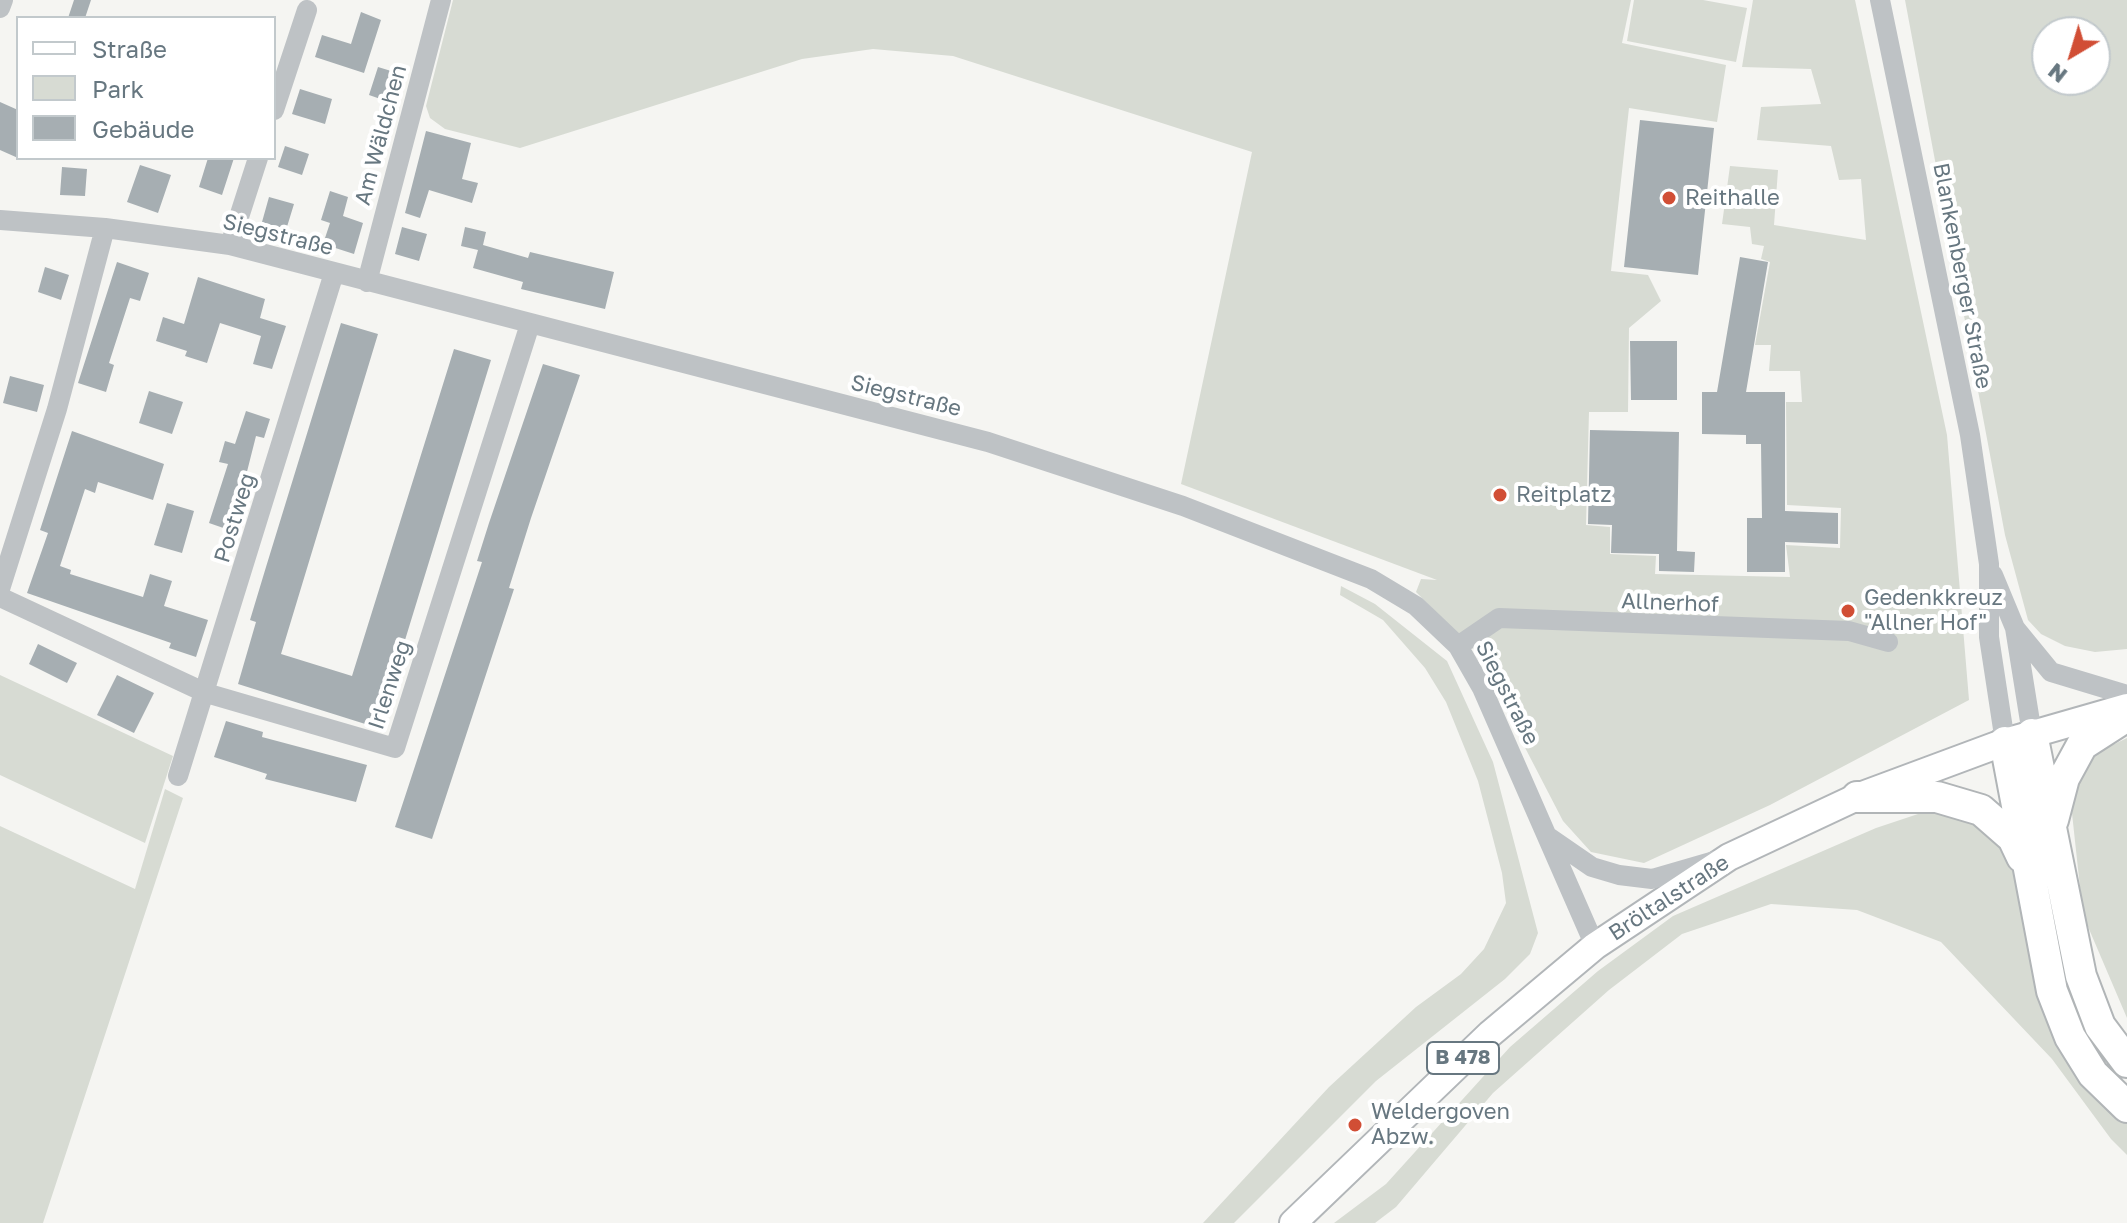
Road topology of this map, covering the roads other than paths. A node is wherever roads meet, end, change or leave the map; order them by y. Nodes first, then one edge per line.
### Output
1 (441, 0) edge
2 (1880, 0) edge
3 (307, 10) dead end
4 (276, 104) edge
5 (257, 160) edge
6 (0, 220) edge
7 (105, 228) junction
8 (230, 245) junction
9 (334, 273) junction
10 (367, 282) junction
11 (530, 324) junction
12 (1989, 564) junction
13 (0, 589) edge
14 (0, 597) edge
15 (2015, 628) junction
16 (1888, 642) dead end
17 (1458, 646) junction
18 (206, 693) junction
19 (2127, 695) edge
20 (2127, 707) edge
21 (2127, 716) edge
22 (2018, 738) junction
23 (178, 776) dead end
24 (1857, 797) junction
25 (2051, 829) junction
26 (1547, 836) junction
27 (1729, 857) junction
28 (2032, 878) junction
29 (1595, 946) junction
30 (2127, 1062) edge
31 (2127, 1107) edge
32 (1293, 1223) edge

1 - 10 street, Am Wäldchen
2 - 12 street, Blankenberger Straße
3 - 4 street
5 - 8 street
6 - 7 street, Siegstraße
7 - 8 street, Siegstraße
7 - 13 street
8 - 9 street, Siegstraße
9 - 10 street, Siegstraße
9 - 18 street, Postweg
10 - 11 street, Siegstraße
11 - 17 street, Siegstraße
11 - 18 street, Irlenweg
12 - 15 street, Blankenberger Straße
12 - 22 street, Blankenberger Straße
14 - 18 street, Irlenweg
15 - 19 street
15 - 22 street, Blankenberger Straße
16 - 17 street, Allnerhof
17 - 26 street, Siegstraße
18 - 23 street, Postweg
20 - 22 main road, Bröltalstraße / B 478
21 - 25 highway
22 - 24 main road, Bröltalstraße / B 478
22 - 25 highway
22 - 28 highway
24 - 27 main road, Bröltalstraße / B 478
24 - 28 highway
25 - 30 highway
26 - 27 street
26 - 29 street, Siegstraße
27 - 29 main road, Bröltalstraße / B 478
28 - 31 highway
29 - 32 main road, Bröltalstraße / B 478

